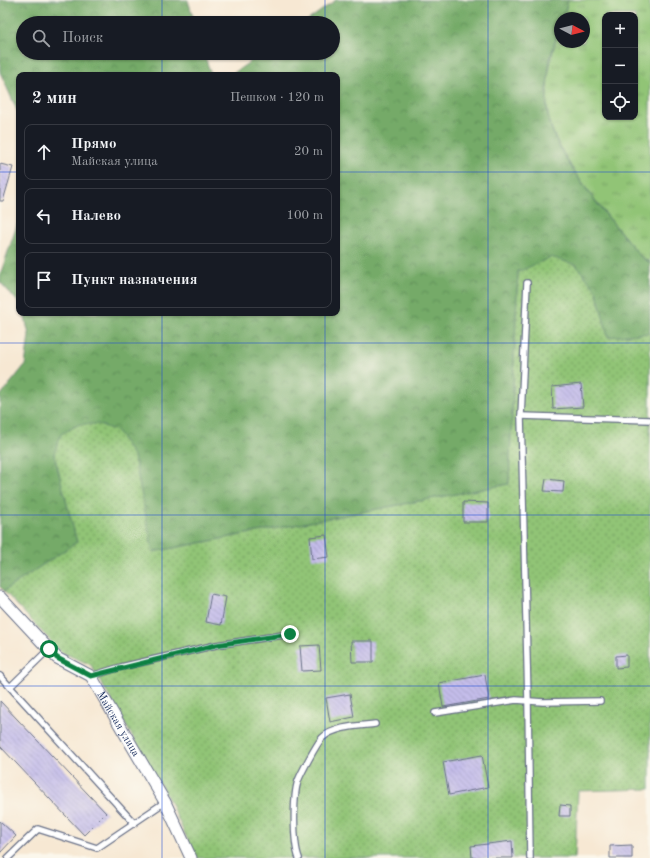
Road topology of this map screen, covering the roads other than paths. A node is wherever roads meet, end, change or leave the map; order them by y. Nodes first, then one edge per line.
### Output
1 (527, 283) dead end
2 (521, 416) junction
3 (650, 420) edge
4 (0, 597) edge
5 (290, 634) dead end
6 (49, 649) junction
7 (0, 676) edge
8 (91, 676) junction
9 (10, 687) junction
10 (528, 700) junction
11 (600, 701) dead end
12 (435, 713) dead end
13 (375, 724) dead end
14 (166, 802) junction
15 (134, 823) junction
16 (8, 858) edge
17 (191, 858) edge
18 (299, 858) edge
19 (530, 858) edge

1 - 2 lane
2 - 3 lane
2 - 10 lane
4 - 6 street
5 - 8 lane
6 - 8 street
6 - 9 lane
7 - 9 lane
8 - 14 street, Майская улица
9 - 15 lane
10 - 11 lane
10 - 12 lane
10 - 19 lane
13 - 18 lane
14 - 15 lane
14 - 17 street, Майская улица
15 - 16 lane

